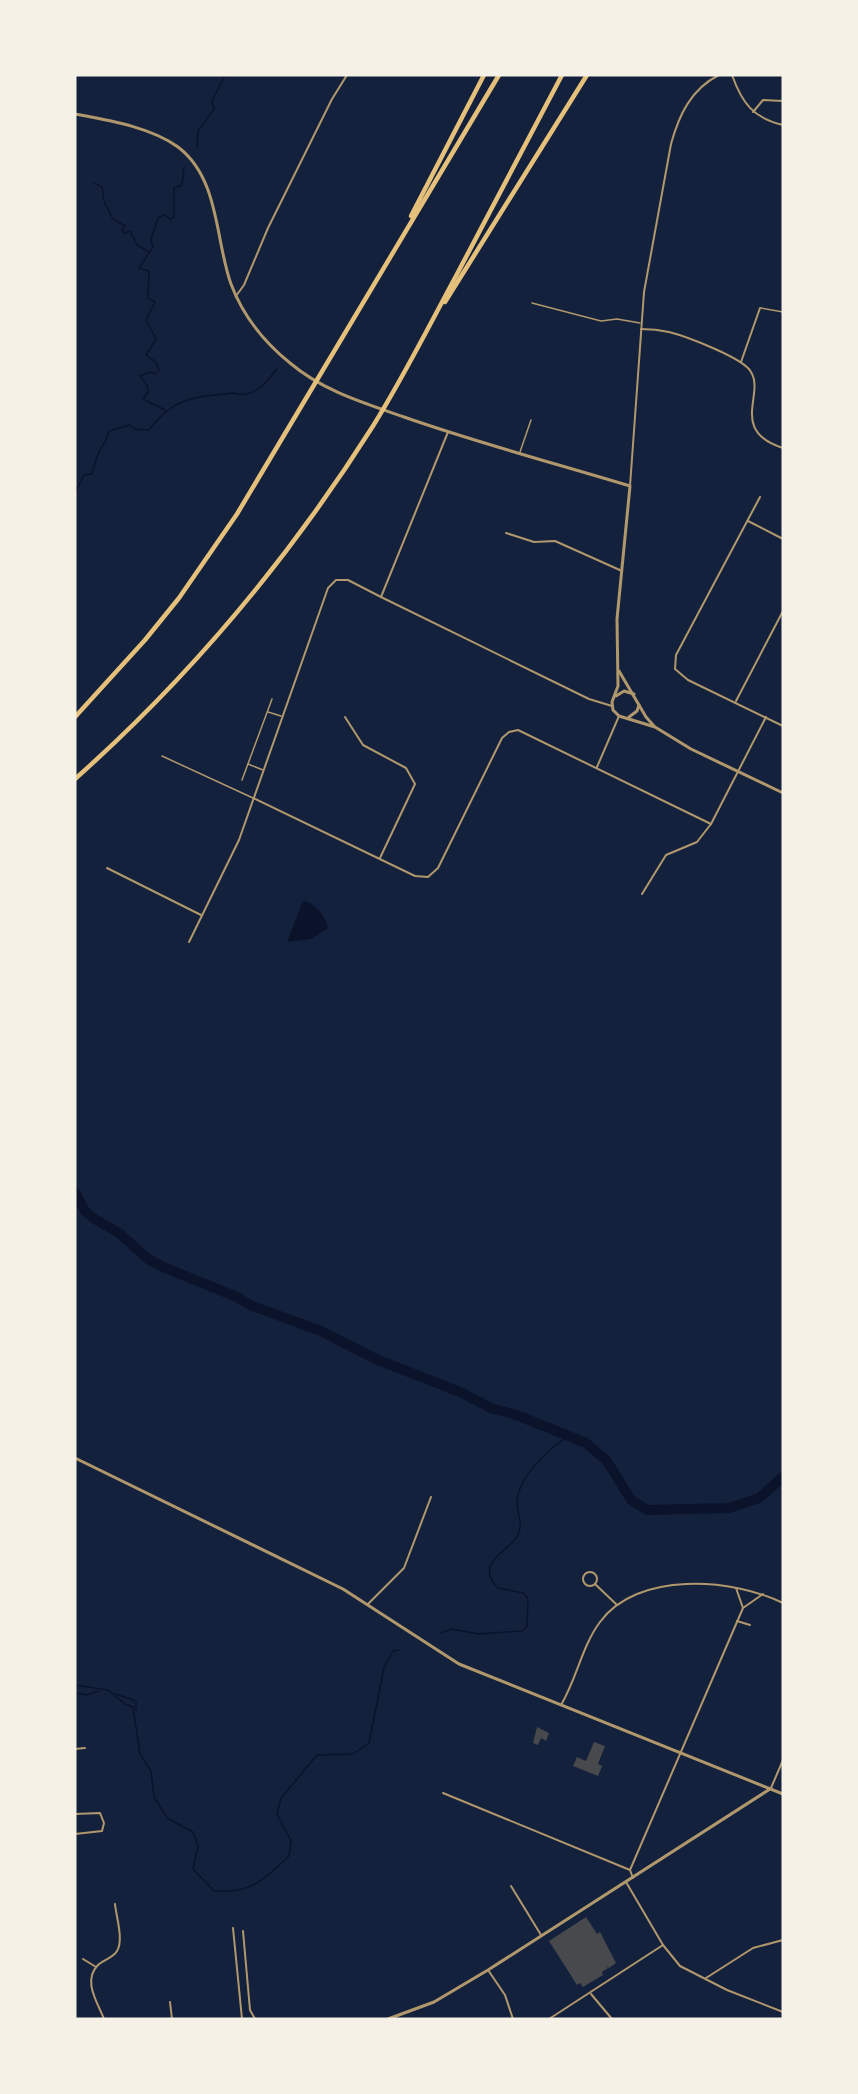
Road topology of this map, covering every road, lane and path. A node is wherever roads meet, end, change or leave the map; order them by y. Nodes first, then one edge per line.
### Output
1 (347, 75) edge
2 (484, 75) edge
3 (499, 75) edge
4 (562, 75) edge
5 (587, 75) edge
6 (719, 75) edge
7 (732, 75) edge
8 (783, 100) edge
9 (753, 112) junction
10 (75, 114) edge
11 (783, 125) edge
12 (388, 261) junction
13 (236, 296) junction
14 (532, 303) dead end
15 (760, 308) joint
16 (783, 312) edge
17 (641, 323) junction
18 (429, 327) junction
19 (641, 329) junction
20 (741, 362) junction
21 (531, 420) dead end
22 (447, 432) junction
23 (783, 448) edge
24 (519, 453) junction
25 (630, 486) junction
26 (760, 497) dead end
27 (748, 521) junction
28 (506, 533) dead end
29 (783, 539) edge
30 (622, 571) junction
31 (381, 597) junction
32 (783, 611) edge
33 (618, 670) junction
34 (635, 695) junction
35 (614, 697) junction
36 (272, 699) dead end
37 (735, 702) junction
38 (639, 705) junction
39 (612, 706) junction
40 (268, 711) junction
41 (619, 716) junction
42 (75, 717) edge
43 (282, 717) junction
44 (345, 717) dead end
45 (766, 717) junction
46 (628, 718) junction
47 (783, 726) edge
48 (655, 727) junction
49 (162, 756) dead end
50 (248, 764) junction
51 (597, 767) junction
52 (264, 771) junction
53 (740, 772) junction
54 (75, 779) edge
55 (242, 780) dead end
56 (783, 793) edge
57 (253, 798) junction
58 (711, 824) junction
59 (380, 858) junction
60 (107, 868) dead end
61 (642, 894) dead end
62 (201, 915) junction
63 (189, 942) dead end
64 (75, 1458) edge
65 (431, 1497) dead end
66 (595, 1584) junction
67 (736, 1587) junction
68 (762, 1594) junction
69 (783, 1603) edge
70 (368, 1604) junction
71 (616, 1605) junction
72 (743, 1608) junction
73 (737, 1621) junction
74 (750, 1625) dead end
75 (561, 1705) junction
76 (85, 1748) dead end
77 (75, 1749) edge
78 (680, 1753) junction
79 (783, 1760) edge
80 (770, 1789) junction
81 (443, 1793) dead end
82 (783, 1794) edge
83 (75, 1814) edge
84 (75, 1834) edge
85 (630, 1870) junction
86 (633, 1878) junction
87 (626, 1882) junction
88 (511, 1886) dead end
89 (115, 1904) dead end
90 (233, 1928) dead end
91 (243, 1931) dead end
92 (541, 1935) junction
93 (783, 1940) edge
94 (663, 1945) junction
95 (83, 1959) dead end
96 (96, 1967) junction
97 (488, 1970) junction
98 (706, 1978) junction
99 (591, 1993) junction
100 (170, 2002) dead end
101 (783, 2012) edge
102 (104, 2019) edge
103 (172, 2019) edge
104 (242, 2019) edge
105 (255, 2019) edge
106 (388, 2019) edge
107 (513, 2019) edge
108 (549, 2019) edge
109 (612, 2019) edge

1 - 13 street
2 - 12 highway
3 - 12 highway
4 - 18 highway
5 - 18 highway
6 - 17 street
7 - 9 street
8 - 9 street
9 - 11 street
10 - 13 street
12 - 42 highway
13 - 22 street
14 - 17 lane
15 - 16 lane
15 - 20 street
17 - 19 street
18 - 54 highway
19 - 20 street
19 - 25 street
20 - 23 street
21 - 24 lane
22 - 24 street
22 - 31 street
24 - 25 street
25 - 30 street
26 - 27 street
27 - 29 street
27 - 37 street
28 - 30 street
30 - 33 street
31 - 39 street
31 - 43 street
32 - 37 street
33 - 34 street
33 - 35 street
34 - 35 street
34 - 38 street
35 - 39 street
36 - 40 lane
37 - 45 street
38 - 46 street
38 - 48 street
39 - 41 street
40 - 43 lane
40 - 50 lane
41 - 46 street
41 - 51 street
43 - 52 street
44 - 59 street
45 - 47 street
45 - 53 street
46 - 48 street
48 - 53 street
49 - 57 lane
50 - 52 lane
50 - 55 lane
51 - 58 street
51 - 59 street
52 - 57 street
53 - 56 street
53 - 58 street
57 - 59 street
57 - 62 street
58 - 61 street
60 - 62 street
62 - 63 street
64 - 70 street
65 - 70 street
66 - 66 street
66 - 71 street
67 - 68 street
67 - 71 street
67 - 72 street
68 - 69 street
68 - 72 street
70 - 75 street
71 - 75 street
72 - 73 street
73 - 74 street
73 - 78 street
75 - 78 street
76 - 77 street
78 - 80 street
78 - 85 street
79 - 80 street
80 - 82 street
80 - 86 street
81 - 85 street
83 - 84 street
85 - 86 street
86 - 87 street
87 - 92 street
87 - 94 street
88 - 92 street
89 - 96 street
90 - 104 street
91 - 105 street
92 - 97 street
93 - 98 street
94 - 98 street
94 - 99 street
95 - 96 street
96 - 102 street
97 - 106 street
97 - 107 street
98 - 101 street
99 - 108 street
99 - 109 street
100 - 103 street

